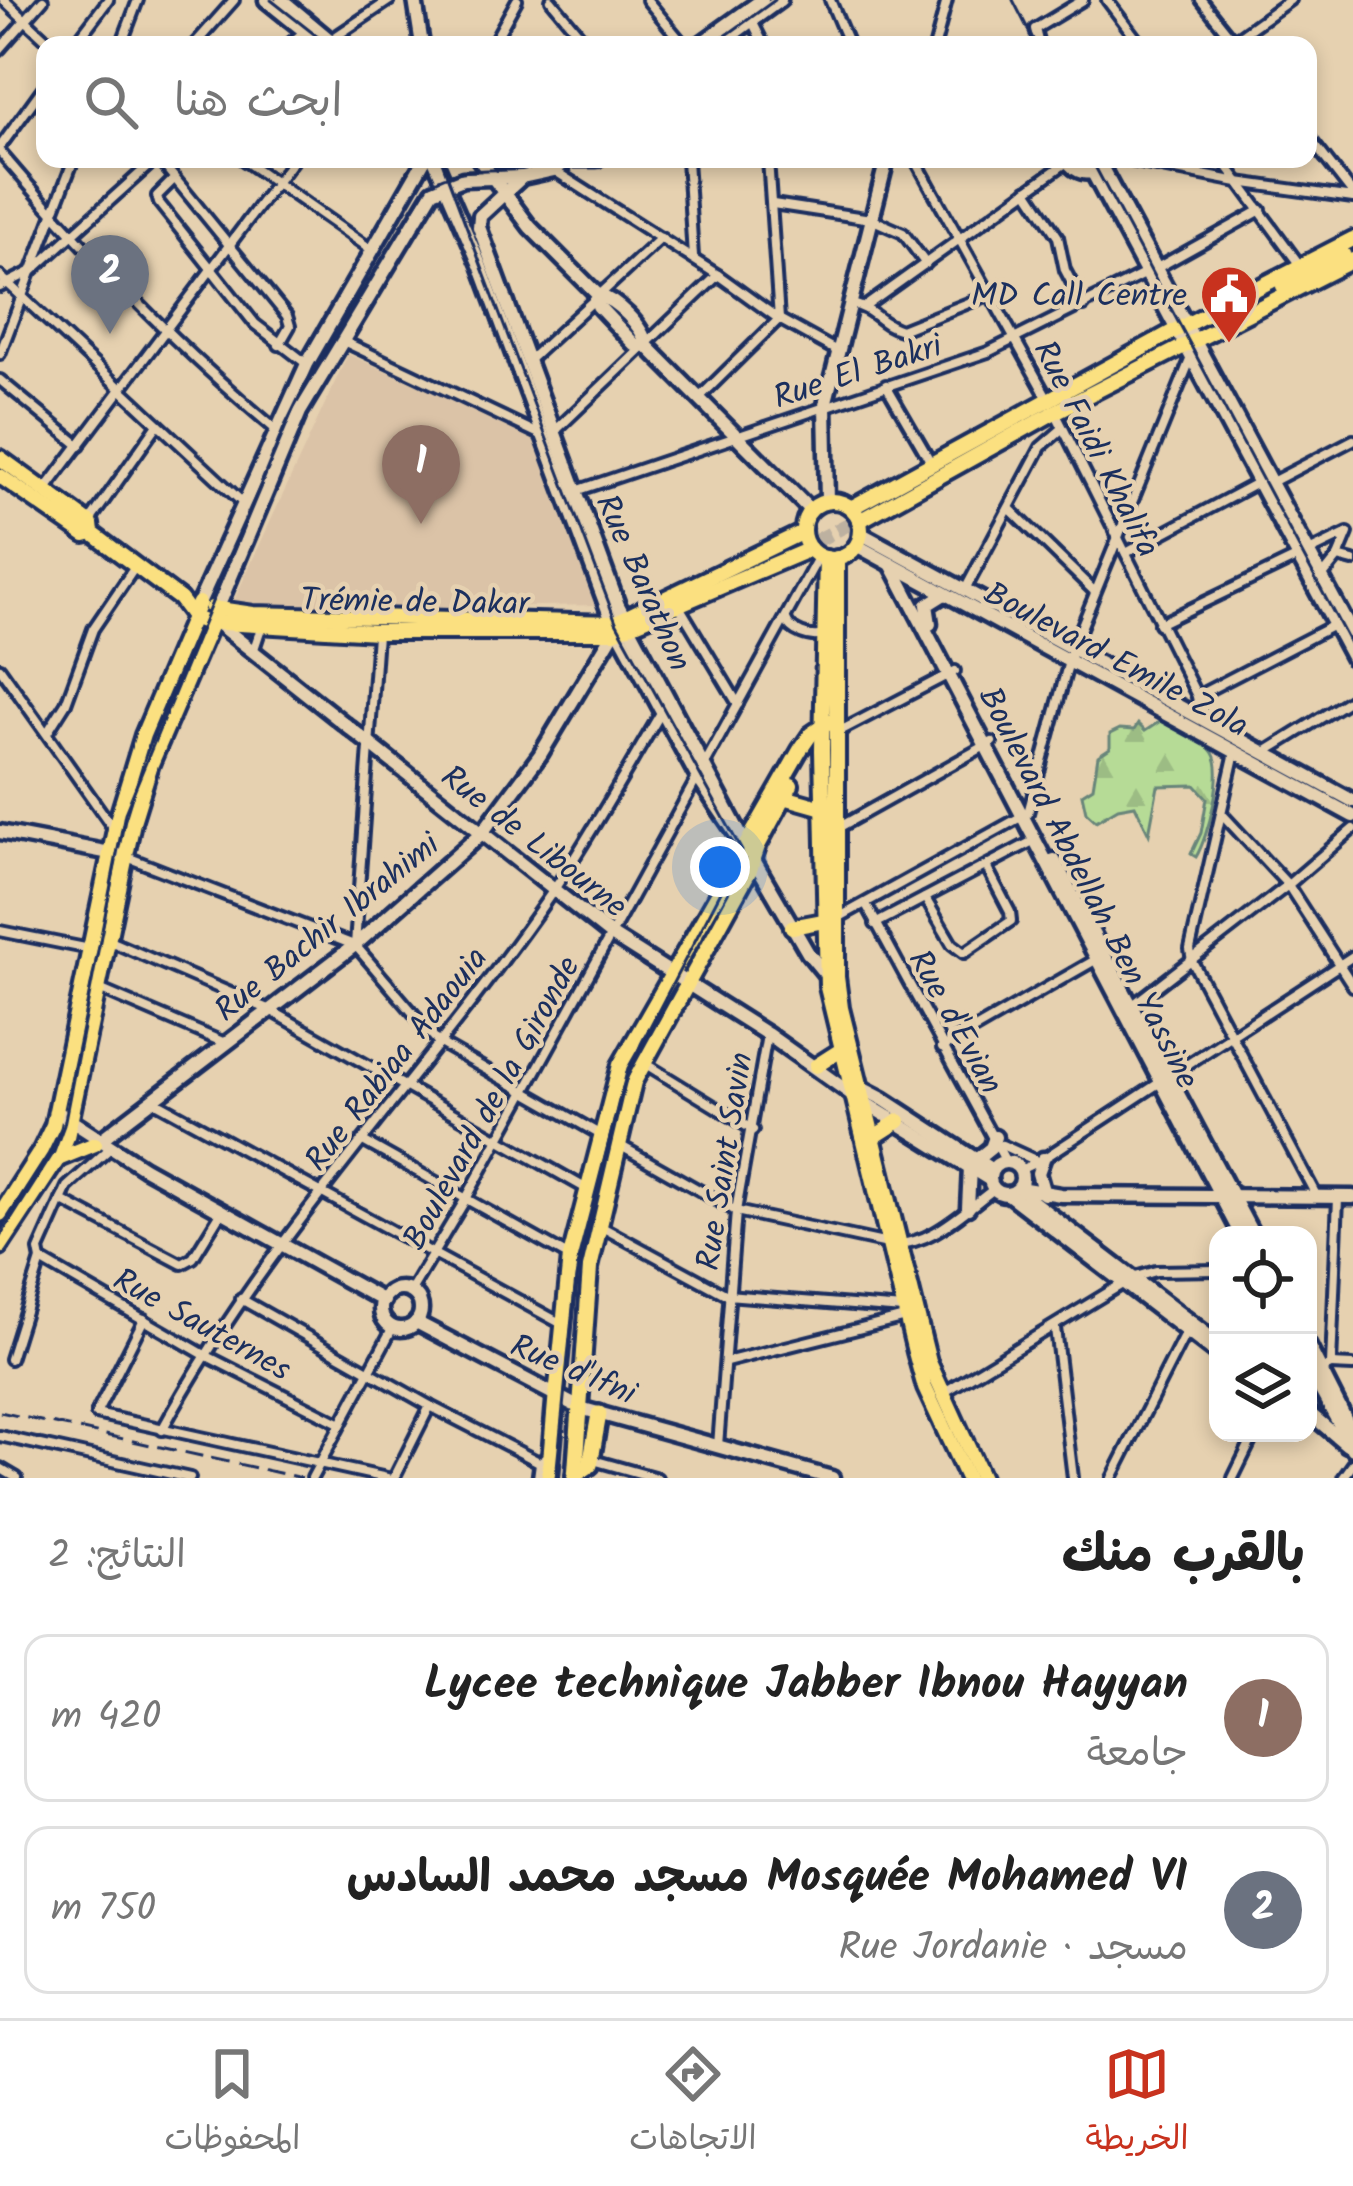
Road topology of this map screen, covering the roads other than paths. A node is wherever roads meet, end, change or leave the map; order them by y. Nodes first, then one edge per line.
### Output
1 (4, 0) edge
2 (43, 0) edge
3 (108, 0) edge
4 (233, 0) edge
5 (266, 0) edge
6 (282, 0) edge
7 (309, 0) edge
8 (390, 0) edge
9 (416, 0) edge
10 (517, 0) edge
11 (551, 0) edge
12 (647, 0) edge
13 (762, 0) edge
14 (780, 0) edge
15 (830, 0) edge
16 (947, 0) edge
17 (1083, 0) edge
18 (1107, 0) edge
19 (1201, 0) edge
20 (1289, 0) edge
21 (136, 1) edge
22 (746, 11) edge
23 (298, 14) junction
24 (25, 19) junction
25 (305, 31) junction
26 (43, 36) edge
27 (81, 36) edge
28 (125, 36) edge
29 (202, 36) edge
30 (299, 36) edge
31 (315, 36) edge
32 (322, 36) edge
33 (340, 36) edge
34 (421, 36) edge
35 (497, 36) edge
36 (581, 36) edge
37 (677, 36) edge
38 (711, 36) edge
39 (725, 36) edge
40 (845, 36) edge
41 (937, 36) edge
42 (1037, 36) edge
43 (1134, 36) edge
44 (1226, 36) edge
45 (1242, 36) edge
46 (0, 49) edge
47 (36, 98) edge
48 (1317, 148) edge
49 (0, 149) edge
50 (70, 168) edge
51 (148, 168) edge
52 (165, 168) edge
53 (254, 168) edge
54 (286, 168) edge
55 (417, 168) edge
56 (438, 168) edge
57 (486, 168) edge
58 (557, 168) edge
59 (688, 168) edge
60 (769, 168) edge
61 (885, 168) edge
62 (919, 168) edge
63 (1057, 168) edge
64 (1101, 168) edge
65 (1166, 168) edge
66 (1228, 168) edge
67 (554, 170) junction
68 (522, 177) junction
69 (492, 178) junction
70 (174, 179) junction
71 (1238, 182) junction
72 (274, 183) junction
73 (444, 184) junction
74 (1027, 190) junction
75 (504, 195) junction
76 (1353, 196) edge
77 (773, 204) junction
78 (1261, 210) junction
79 (52, 213) junction
80 (871, 219) junction
81 (73, 236) junction
82 (661, 238) junction
83 (960, 239) junction
84 (1353, 239) edge
85 (229, 245) junction
86 (372, 250) junction
87 (1353, 254) edge
88 (693, 259) junction
89 (926, 265) junction
90 (1300, 266) junction
91 (212, 268) junction
92 (32, 271) junction
93 (1151, 271) junction
94 (718, 275) junction
95 (2, 282) edge
96 (991, 294) junction
97 (598, 296) junction
98 (22, 297) junction
99 (850, 304) junction
100 (866, 306) junction
101 (1084, 306) junction
102 (779, 319) junction
103 (1180, 327) junction
104 (1210, 327) tunnel mouth
105 (165, 331) junction
106 (341, 340) junction
107 (1017, 341) junction
108 (279, 345) junction
109 (646, 345) junction
110 (1190, 348) junction
111 (836, 351) junction
112 (0, 354) edge
113 (528, 362) junction
114 (307, 364) junction
115 (0, 380) edge
116 (886, 385) junction
117 (122, 390) junction
118 (698, 399) junction
119 (825, 405) junction
120 (1052, 406) junction
121 (158, 424) junction
122 (1063, 428) junction
123 (274, 429) junction
124 (548, 434) junction
125 (735, 435) junction
126 (1353, 440) edge
127 (80, 446) junction
128 (933, 466) junction
129 (0, 467) edge
130 (1263, 483) junction
131 (45, 490) junction
132 (575, 491) junction
133 (827, 501) junction
134 (244, 504) junction
135 (1009, 508) junction
136 (810, 511) junction
137 (857, 527) junction
138 (90, 528) junction
139 (803, 532) junction
140 (1350, 532) edge
141 (1117, 537) junction
142 (1126, 553) junction
143 (1302, 554) junction
144 (823, 555) junction
145 (1338, 557) junction
146 (1353, 561) edge
147 (892, 564) junction
148 (136, 566) junction
149 (1322, 578) junction
150 (965, 591) junction
151 (1094, 592) junction
152 (943, 595) junction
153 (679, 606) junction
154 (196, 610) junction
155 (785, 618) junction
156 (217, 620) junction
157 (256, 622) junction
158 (1160, 624) junction
159 (1335, 625) junction
160 (620, 626) junction
161 (576, 628) dead end
162 (377, 632) junction
163 (824, 634) junction
164 (1353, 635) edge
165 (253, 652) junction
166 (1070, 656) junction
167 (1353, 658) edge
168 (0, 668) edge
169 (952, 673) junction
170 (1197, 698) junction
171 (1353, 698) edge
172 (738, 704) junction
173 (1182, 710) junction
174 (662, 711) junction
175 (1200, 718) junction
176 (830, 728) junction
177 (47, 734) junction
178 (989, 743) junction
179 (369, 747) junction
180 (1235, 752) junction
181 (1264, 753) junction
182 (702, 773) junction
183 (784, 797) junction
184 (1353, 801) edge
185 (823, 808) junction
186 (1221, 813) junction
187 (1026, 815) junction
188 (1353, 816) edge
189 (1353, 829) edge
190 (115, 830) junction
191 (836, 830) junction
192 (0, 832) edge
193 (482, 832) junction
194 (1035, 840) junction
195 (749, 850) junction
196 (118, 854) junction
197 (986, 866) junction
198 (1288, 885) junction
199 (553, 890) junction
200 (925, 898) junction
201 (866, 904) junction
202 (831, 920) junction
203 (875, 924) junction
204 (792, 927) junction
205 (0, 931) edge
206 (611, 935) junction
207 (110, 941) junction
208 (356, 945) junction
209 (90, 949) junction
210 (1353, 956) edge
211 (1100, 957) junction
212 (1192, 961) junction
213 (1339, 965) junction
214 (671, 974) junction
215 (826, 975) junction
216 (687, 983) junction
217 (1353, 986) edge
218 (99, 989) junction
219 (270, 1010) junction
220 (1127, 1010) junction
221 (767, 1034) junction
222 (1233, 1034) junction
223 (438, 1042) junction
224 (225, 1043) junction
225 (942, 1048) junction
226 (842, 1050) junction
227 (643, 1062) junction
228 (816, 1066) junction
229 (1165, 1080) junction
230 (404, 1088) junction
231 (525, 1091) junction
232 (858, 1093) junction
233 (152, 1100) junction
234 (55, 1115) junction
235 (899, 1121) junction
236 (70, 1125) junction
237 (753, 1130) junction
238 (603, 1136) junction
239 (874, 1137) junction
240 (997, 1140) junction
241 (363, 1141) junction
242 (498, 1142) junction
243 (103, 1145) junction
244 (621, 1146) junction
245 (58, 1159) junction
246 (1041, 1160) junction
247 (1006, 1162) junction
248 (973, 1164) junction
249 (1020, 1170) junction
250 (1003, 1185) junction
251 (0, 1188) edge
252 (587, 1189) junction
253 (17, 1190) junction
254 (321, 1193) junction
255 (1043, 1194) junction
256 (1060, 1195) junction
257 (467, 1197) junction
258 (1227, 1197) junction
259 (1316, 1197) junction
260 (1346, 1197) edge
261 (61, 1200) junction
262 (968, 1208) junction
263 (222, 1211) junction
264 (736, 1211) junction
265 (0, 1214) edge
266 (598, 1225) junction
267 (1238, 1226) edge
268 (1247, 1226) edge
269 (1061, 1227) junction
270 (894, 1244) junction
271 (280, 1245) junction
272 (0, 1246) edge
273 (434, 1254) junction
274 (570, 1257) junction
275 (42, 1262) junction
276 (1209, 1270) edge
277 (1128, 1280) junction
278 (410, 1292) junction
279 (727, 1295) junction
280 (241, 1299) junction
281 (384, 1301) junction
282 (905, 1313) junction
283 (144, 1318) junction
284 (416, 1322) junction
285 (563, 1324) junction
286 (393, 1327) junction
287 (1189, 1327) junction
288 (1055, 1328) junction
289 (1209, 1338) edge
290 (1209, 1346) edge
291 (203, 1354) junction
292 (10, 1359) dead end
293 (726, 1362) junction
294 (1353, 1366) edge
295 (1318, 1369) edge
296 (370, 1372) junction
297 (942, 1394) junction
298 (556, 1397) junction
299 (1327, 1401) junction
300 (430, 1406) junction
301 (580, 1408) junction
302 (1317, 1409) edge
303 (598, 1414) junction
304 (1317, 1423) edge
305 (341, 1424) junction
306 (161, 1430) junction
307 (1353, 1434) edge
308 (0, 1436) edge
309 (1251, 1442) edge
310 (718, 1446) junction
311 (1353, 1456) edge
312 (594, 1460) junction
313 (774, 1462) junction
314 (320, 1463) junction
315 (0, 1468) edge
316 (545, 1469) edge
317 (161, 1475) edge
318 (575, 1477) edge
319 (827, 1477) edge
320 (17, 1478) edge
321 (190, 1478) edge
322 (312, 1478) edge
323 (390, 1478) edge
324 (595, 1478) edge
325 (657, 1478) edge
326 (770, 1478) edge
327 (967, 1478) edge
328 (982, 1478) edge
329 (1073, 1478) edge
330 (1112, 1478) edge
331 (1233, 1478) edge
332 (1343, 1478) edge

1 - 24 street
2 - 24 street
3 - 27 street
4 - 29 street
5 - 25 street
6 - 23 street
7 - 23 street
8 - 33 street
9 - 34 street
10 - 35 street
11 - 36 street
12 - 37 street
13 - 22 street
14 - 22 street
15 - 40 street
16 - 41 street
17 - 42 street
18 - 43 street
19 - 44 street
20 - 45 street
21 - 28 street
22 - 38 street
22 - 39 street
23 - 32 street
24 - 26 street
24 - 46 street
25 - 30 street
25 - 31 street
47 - 49 street
48 - 76 street
49 - 79 street
50 - 79 street
51 - 81 street
52 - 70 street
53 - 72 street
54 - 72 street
55 - 86 street
56 - 73 street
57 - 69 street
58 - 67 street
59 - 88 street
60 - 77 street
61 - 80 street
62 - 83 street, Rue Faidi Khalifa
63 - 74 street
64 - 93 street
65 - 71 street
66 - 71 street
67 - 68 street
67 - 82 street
68 - 69 street
68 - 75 street
69 - 73 street
69 - 75 street
70 - 85 street
70 - 91 street
71 - 76 street
71 - 78 street
72 - 85 street
72 - 86 street
73 - 106 street
73 - 124 street
74 - 83 street
74 - 101 street
75 - 97 street
75 - 113 street, Rue Barathon
77 - 80 street
77 - 102 street
78 - 90 street
78 - 93 street, Rue El Bakri
79 - 81 street
79 - 92 street
80 - 89 street
80 - 99 street
81 - 92 street
81 - 105 street
82 - 88 street
82 - 97 street
83 - 89 street
83 - 96 street, Rue Faidi Khalifa
84 - 90 main road
85 - 91 street
85 - 108 street
86 - 114 street
87 - 104 main road
87 - 110 main road
88 - 94 street
89 - 100 street
90 - 103 main road
91 - 105 street
91 - 108 street
92 - 95 street
92 - 98 street
93 - 101 street, Rue El Bakri
93 - 103 street
94 - 102 street
94 - 109 street
95 - 98 street
96 - 100 street
96 - 107 street, Rue Faidi Khalifa
97 - 109 street
97 - 113 street
98 - 112 street
98 - 117 street
99 - 100 street
99 - 111 street
101 - 107 street, Rue El Bakri
102 - 111 street
102 - 118 street
103 - 110 street
103 - 120 main road
105 - 117 street
105 - 123 street
106 - 124 street
106 - 156 street
107 - 116 street, Rue El Bakri
107 - 120 street, Rue Faidi Khalifa
108 - 114 street
109 - 118 street
109 - 124 street
110 - 120 main road
110 - 130 street
110 - 141 street
111 - 119 street
113 - 124 street, Rue Barathon
114 - 123 street
115 - 127 street
116 - 119 street, Rue El Bakri
116 - 128 street
117 - 121 street
117 - 127 street
118 - 125 street
119 - 125 street, Rue El Bakri
119 - 133 street
120 - 122 street, Rue Faidi Khalifa
120 - 128 main road
120 - 137 main road
121 - 134 street
121 - 138 street
122 - 135 street
122 - 141 street, Rue Faidi Khalifa
123 - 134 street
124 - 132 street, Rue Barathon
124 - 160 street
125 - 132 street, Rue El Bakri
125 - 136 street
126 - 130 street
127 - 131 street
128 - 137 main road
129 - 131 main road
129 - 138 main road
130 - 142 street
130 - 143 street
131 - 138 main road
132 - 160 street, Rue Barathon
133 - 136 main road
133 - 137 main road
134 - 154 street
135 - 150 street
135 - 151 street
136 - 139 main road
137 - 144 main road
137 - 147 street, Boulevard Emile Zola
137 - 150 street, Boulevard Emile Zola
138 - 148 main road
139 - 144 main road
139 - 160 main road
140 - 143 street
140 - 145 street
141 - 142 street, Rue Faidi Khalifa
141 - 151 street
142 - 158 street, Rue Faidi Khalifa
143 - 149 street
143 - 158 street
143 - 159 street
144 - 153 main road
144 - 155 street, Boulevard de la Gironde
144 - 163 main road
144 - 176 main road
145 - 146 street
145 - 149 street
147 - 152 street, Boulevard Emile Zola
147 - 169 street, Boulevard Abdellah Ben Yassine
148 - 154 main road
148 - 177 street
149 - 164 street
150 - 166 street, Boulevard Emile Zola
151 - 166 street
152 - 166 street, Boulevard Emile Zola
152 - 169 street, Boulevard Abdellah Ben Yassine
153 - 160 main road
153 - 172 street
154 - 156 main road
154 - 190 main road
155 - 163 street
155 - 172 street, Boulevard de la Gironde
156 - 157 main road
156 - 165 street, Rue de Libourne
156 - 196 main road
157 - 160 main road
157 - 161 main road, Trémie de Dakar
157 - 162 main road
157 - 165 street
158 - 170 street, Rue Faidi Khalifa
159 - 167 street
159 - 170 street
160 - 162 main road
160 - 174 street
160 - 182 street, Rue Barathon
160 - 193 street, Rue Bachir Ibrahimi
162 - 179 street
163 - 176 main road
165 - 179 street, Rue de Libourne
166 - 173 street, Boulevard Emile Zola
166 - 180 street, Boulevard Emile Zola
166 - 187 street
168 - 177 street
169 - 176 street
169 - 178 street, Boulevard Abdellah Ben Yassine
170 - 173 street
170 - 175 street, Rue Faidi Khalifa
171 - 181 street
172 - 182 street, Boulevard de la Gironde
173 - 175 street, Boulevard Emile Zola
174 - 182 street
174 - 199 street, Rue Rabiaa Adaouia
175 - 181 street, Boulevard Emile Zola
176 - 183 main road
176 - 185 main road
176 - 191 main road
176 - 195 main road
177 - 190 street
178 - 187 street, Boulevard Abdellah Ben Yassine
178 - 191 street
179 - 193 street, Rue de Libourne
179 - 208 street
180 - 186 street
180 - 188 street, Boulevard Emile Zola
181 - 184 street, Boulevard Emile Zola
182 - 195 street, Rue Barathon
182 - 206 street, Boulevard de la Gironde
183 - 185 main road
183 - 195 main road
185 - 202 main road
186 - 198 street
186 - 212 street
187 - 194 street, Boulevard Abdellah Ben Yassine
187 - 201 street
187 - 211 street, Boulevard Abdellah Ben Yassine
189 - 198 street
190 - 196 main road
191 - 202 main road
192 - 196 street
193 - 199 street, Rue de Libourne
193 - 208 street, Rue Bachir Ibrahimi
194 - 197 street
194 - 211 street, Boulevard Abdellah Ben Yassine
195 - 204 street, Rue Barathon
195 - 214 main road
195 - 216 main road
196 - 207 main road
196 - 208 street
196 - 209 main road
197 - 200 street
197 - 200 street
198 - 212 street
198 - 213 street
199 - 206 street, Rue de Libourne
199 - 223 street, Rue Rabiaa Adaouia
200 - 203 street
201 - 202 street
201 - 203 street, Rue d'Evian
202 - 204 main road
202 - 215 main road
202 - 232 main road
203 - 225 street, Rue d'Evian
204 - 215 street, Rue Barathon
205 - 209 street
206 - 214 street, Rue de Libourne
206 - 231 street, Boulevard de la Gironde
207 - 218 main road
207 - 219 street
208 - 219 street, Rue Bachir Ibrahimi
208 - 223 street
209 - 234 main road
210 - 213 street
211 - 220 street, Boulevard Abdellah Ben Yassine
211 - 225 street
212 - 220 street
212 - 222 street
213 - 217 street
213 - 222 street
214 - 216 street, Rue de Libourne
214 - 238 main road
215 - 226 main road
216 - 221 street, Rue de Libourne
216 - 227 main road
218 - 224 street
218 - 236 main road
219 - 224 street, Rue Bachir Ibrahimi
219 - 230 street
220 - 229 street, Boulevard Abdellah Ben Yassine
221 - 228 street, Rue de Libourne
221 - 237 street, Rue Saint Savin
222 - 229 street
222 - 259 street
223 - 230 street, Rue Rabiaa Adaouia
223 - 231 street
224 - 233 street, Rue Bachir Ibrahimi
225 - 240 street, Rue d'Evian
226 - 228 main road
226 - 232 main road
227 - 237 street
227 - 244 main road
228 - 232 street, Rue de Libourne
229 - 246 street
229 - 258 street, Boulevard Abdellah Ben Yassine
230 - 241 street, Rue Rabiaa Adaouia
230 - 242 street
231 - 238 street
231 - 242 street, Boulevard de la Gironde
232 - 235 street
232 - 239 main road
232 - 248 street
232 - 270 main road
233 - 243 street, Rue Bachir Ibrahimi
233 - 254 street
234 - 236 street
234 - 253 main road
235 - 239 main road
235 - 248 street
236 - 243 street
236 - 245 main road
237 - 264 street, Rue Saint Savin
238 - 252 main road
239 - 270 main road
240 - 246 street
240 - 247 street, Rue d'Evian
240 - 248 street
241 - 254 street, Rue Rabiaa Adaouia
241 - 257 street
242 - 252 street
242 - 257 street, Boulevard de la Gironde
243 - 245 main road
243 - 261 street
243 - 263 street
244 - 264 street
244 - 266 main road
245 - 272 main road
246 - 249 street
246 - 255 street
247 - 249 street
247 - 250 street
248 - 250 street
248 - 262 street
249 - 250 street
250 - 255 street
250 - 262 street
250 - 269 street
251 - 253 street
252 - 274 main road
253 - 265 main road
254 - 271 street, Rue Rabiaa Adaouia
254 - 273 street
255 - 256 street
256 - 258 street
256 - 269 street
257 - 273 street, Boulevard de la Gironde
257 - 274 street
258 - 259 street
258 - 267 street, Boulevard Abdellah Ben Yassine
258 - 268 street, Boulevard Abdellah Ben Yassine
259 - 260 street
260 - 295 street
261 - 263 street
261 - 275 street
262 - 270 street
263 - 271 street
264 - 270 street
264 - 279 street, Rue Saint Savin
266 - 279 street
266 - 301 main road
269 - 277 street
270 - 282 main road
270 - 297 main road
271 - 280 street, Rue Rabiaa Adaouia
271 - 281 street
273 - 278 street, Boulevard de la Gironde
273 - 285 street
274 - 285 main road
275 - 283 street, Rue Sauternes
275 - 292 street
276 - 277 street
277 - 287 street
277 - 288 street
278 - 281 street
278 - 284 street
279 - 282 street
279 - 293 street, Rue Saint Savin
280 - 291 street, Rue Rabiaa Adaouia
280 - 296 street
281 - 286 street
282 - 293 street
282 - 327 main road
283 - 291 street, Rue Sauternes
283 - 306 street
284 - 286 street
284 - 298 street, Rue d'Ifni
285 - 298 main road
286 - 296 street
287 - 289 street
287 - 290 street
287 - 330 street
288 - 297 street
288 - 329 street
291 - 305 street, Rue Sauternes
291 - 306 street, Rue Rabiaa Adaouia
293 - 310 street, Rue Saint Savin
294 - 295 street
295 - 299 street
295 - 307 street
296 - 300 street
296 - 305 street
297 - 328 main road
298 - 301 street, Rue d'Ifni
298 - 316 highway
299 - 302 street
299 - 311 street
300 - 316 street
300 - 323 street
301 - 303 street, Rue d'Ifni
301 - 318 highway
303 - 310 street, Rue d'Ifni
303 - 312 highway
304 - 311 street
305 - 314 street
306 - 314 street
308 - 317 street
309 - 331 street
310 - 313 street, Rue d'Ifni
311 - 332 street
312 - 318 highway
312 - 324 street
312 - 325 street
313 - 319 street, Rue d'Ifni
313 - 326 street
314 - 322 street
314 - 323 street
315 - 320 street
317 - 321 street

